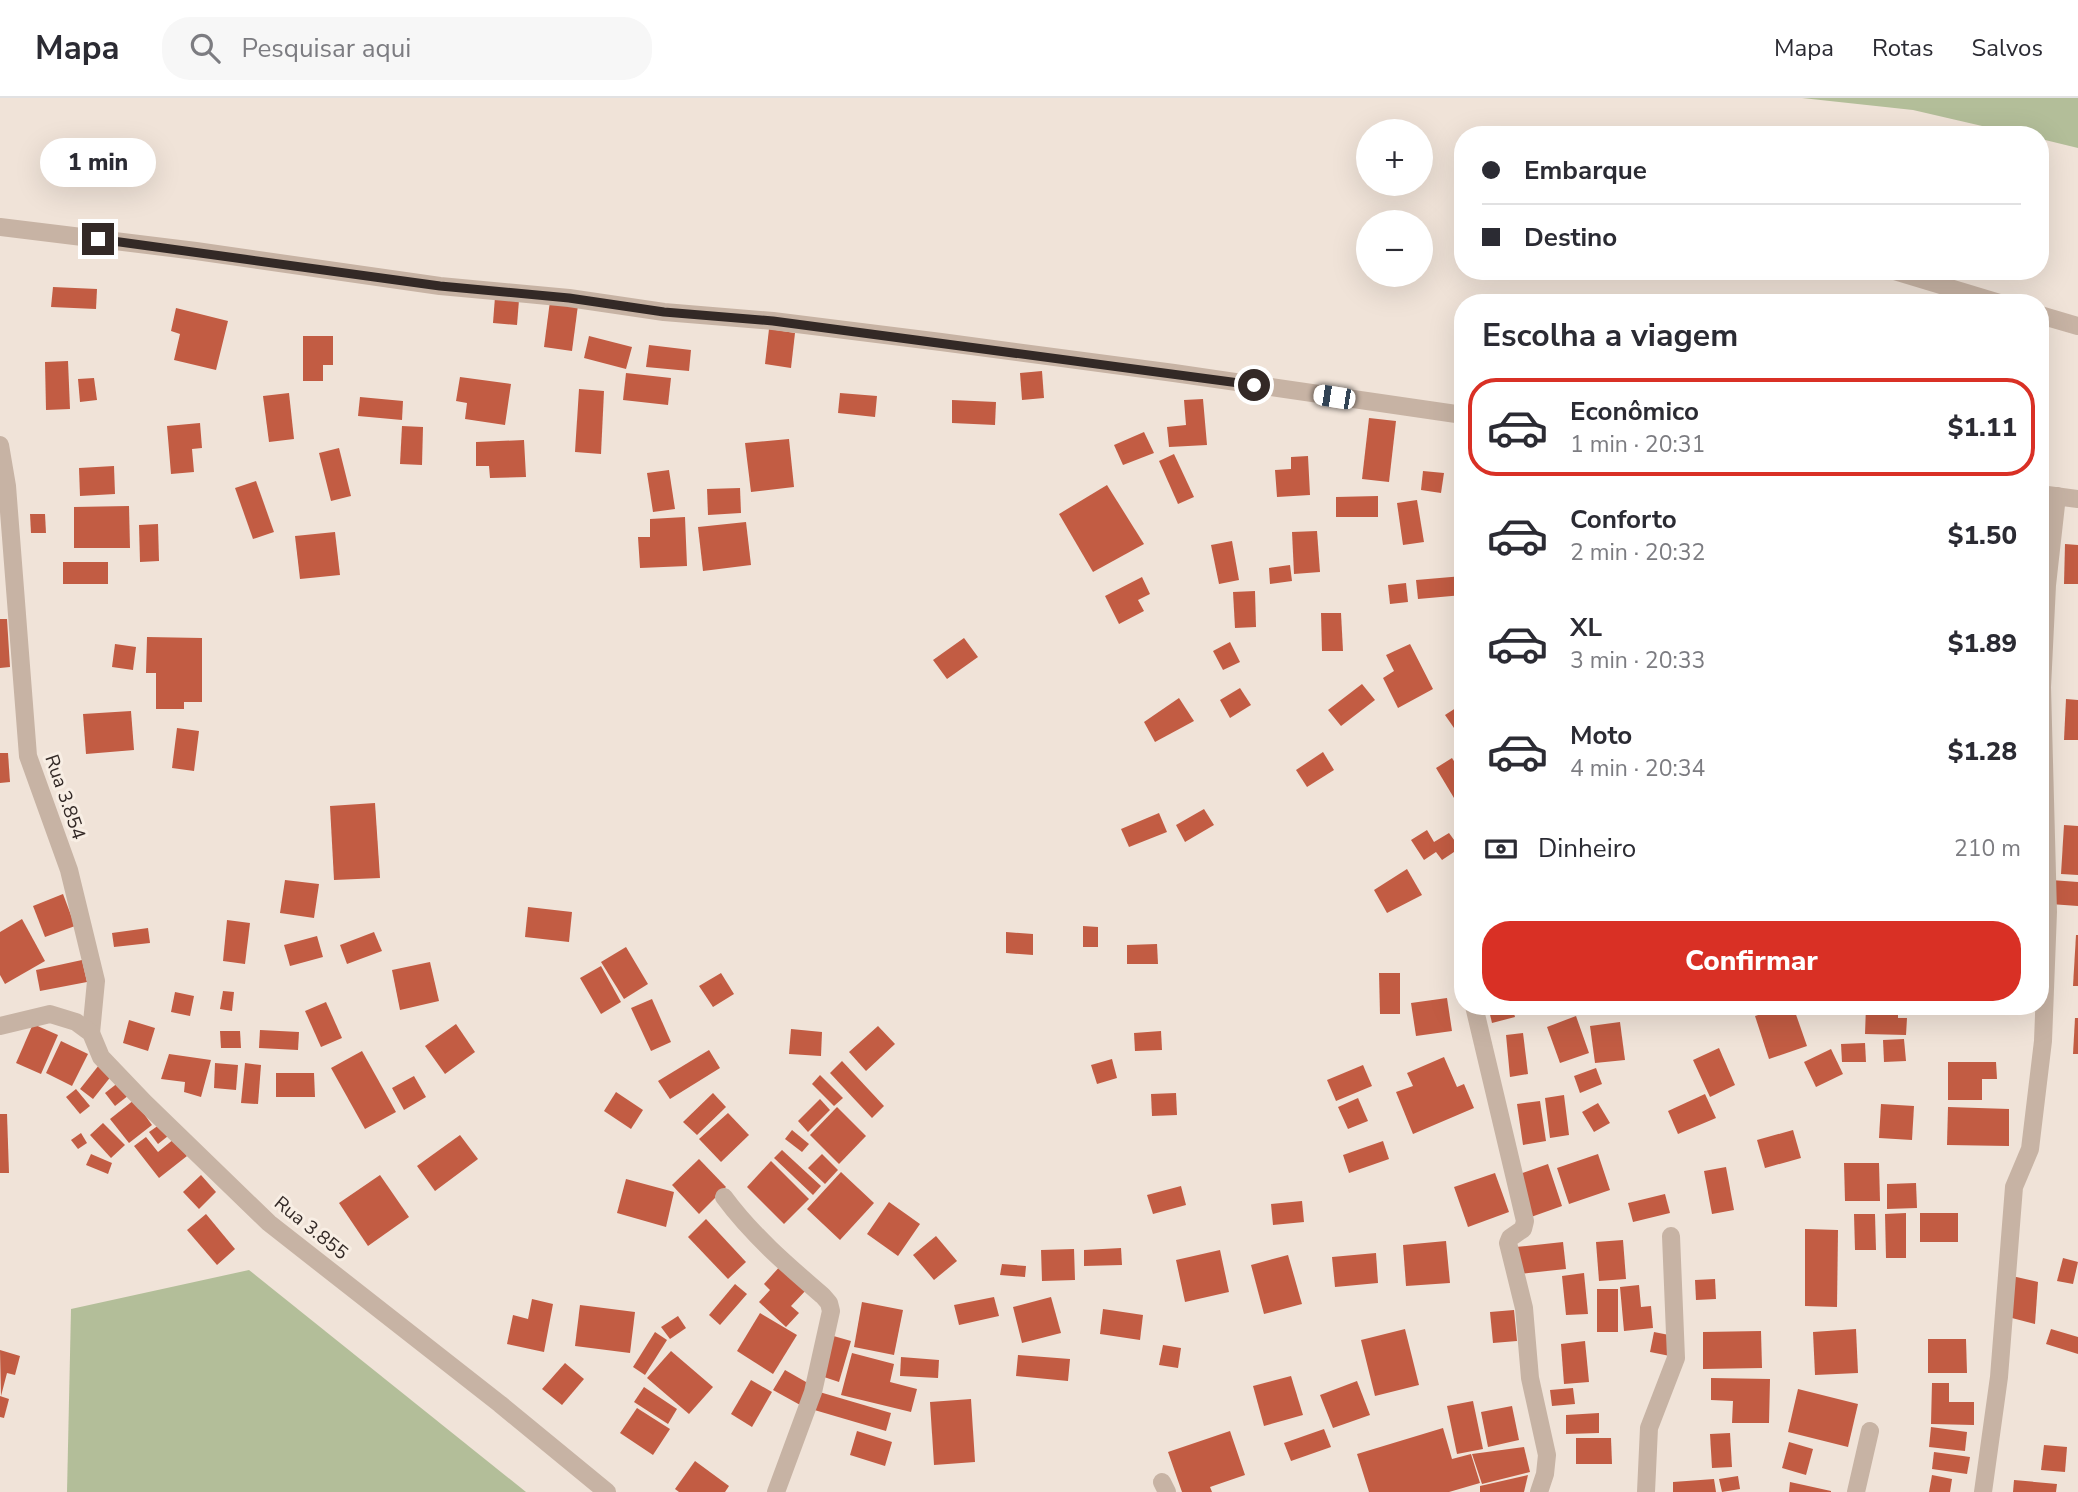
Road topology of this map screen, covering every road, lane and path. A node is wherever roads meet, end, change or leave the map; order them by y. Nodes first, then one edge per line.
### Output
1 (0, 227) edge
2 (1924, 280) edge
3 (1970, 294) edge
4 (2049, 318) edge
5 (2078, 326) edge
6 (1454, 414) edge
7 (0, 445) edge
8 (2049, 495) edge
9 (2078, 499) edge
10 (1476, 1015) edge
11 (2044, 1015) edge
12 (0, 1026) edge
13 (91, 1033) junction
14 (724, 1197) dead end
15 (1671, 1236) dead end
16 (1870, 1431) dead end
17 (607, 1492) edge
18 (776, 1492) edge
19 (1539, 1492) edge
20 (1646, 1492) edge
21 (1856, 1492) edge
22 (1983, 1492) edge

1 - 6 street
2 - 3 street
4 - 5 street
7 - 13 street, Rua 3.854
8 - 9 street
10 - 19 street
11 - 22 street
12 - 13 street
13 - 17 street, Rua 3.855
14 - 18 street
15 - 20 street
16 - 21 street

